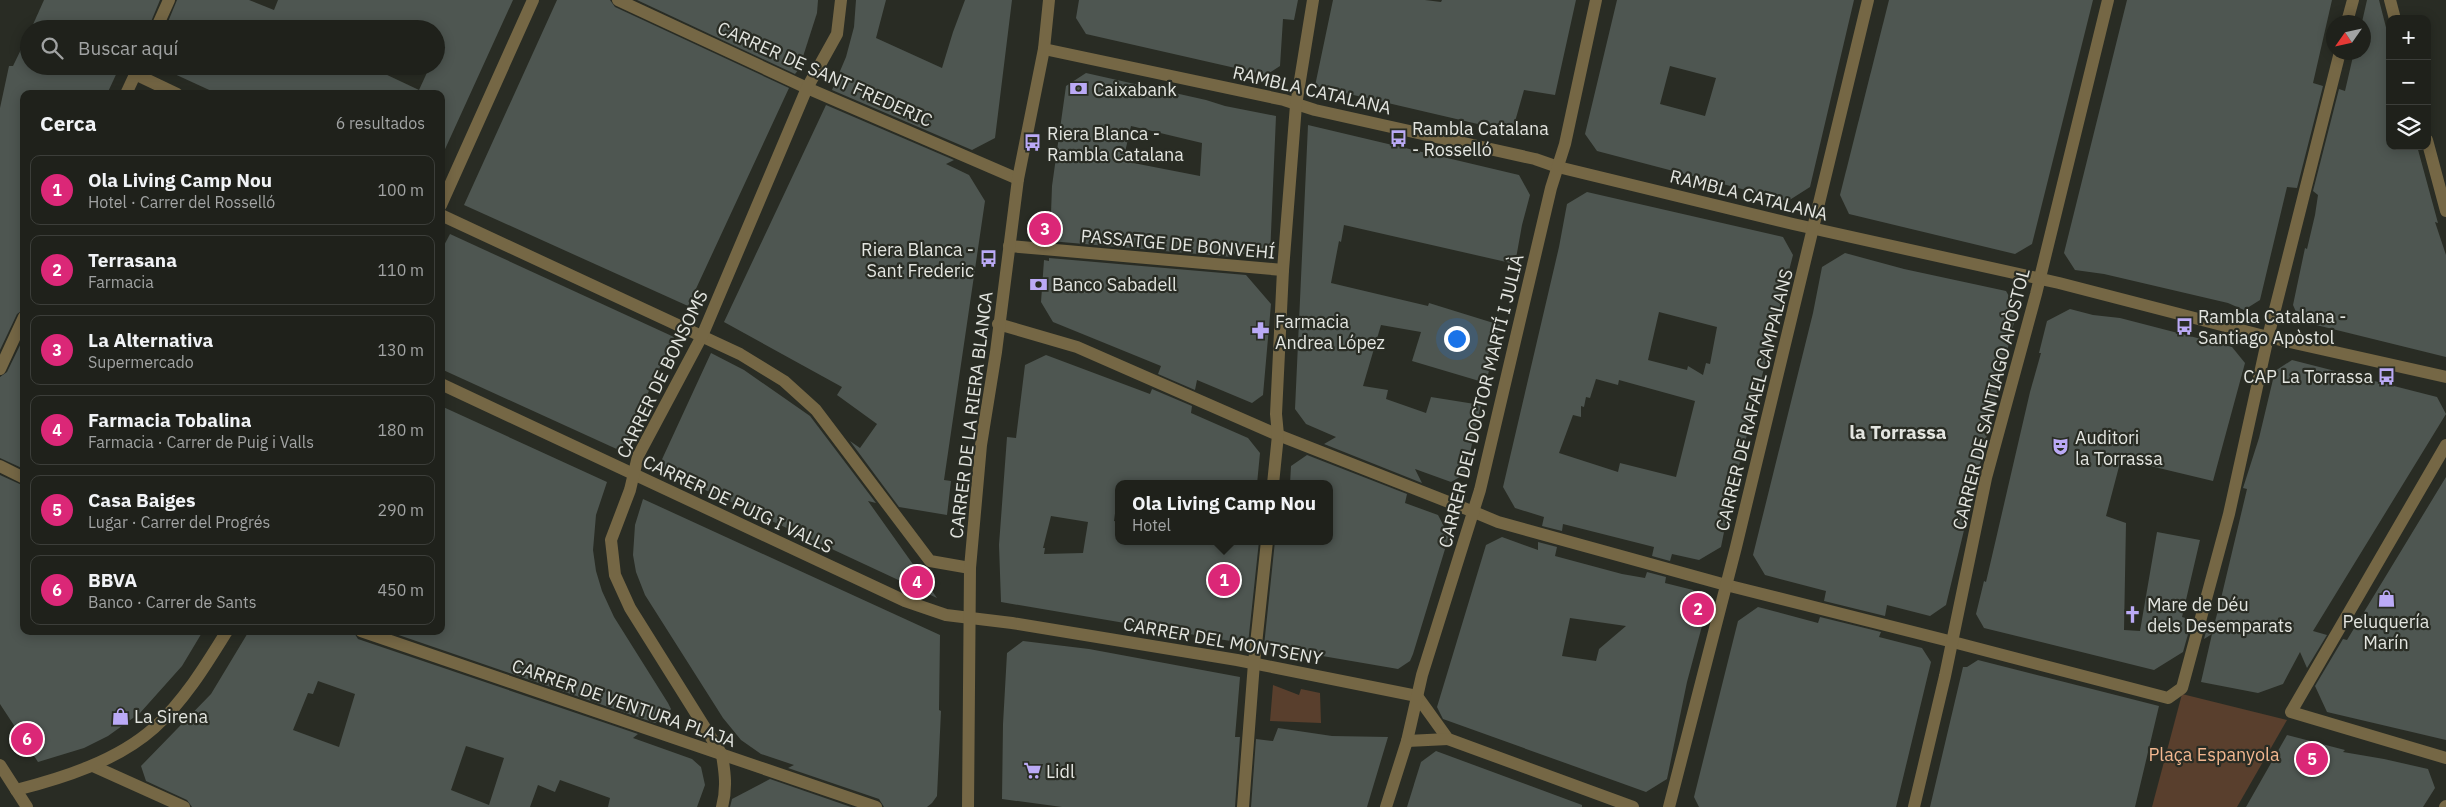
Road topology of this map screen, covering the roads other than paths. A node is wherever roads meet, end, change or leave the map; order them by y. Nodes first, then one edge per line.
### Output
1 (169, 0) edge
2 (533, 0) edge
3 (618, 0) edge
4 (841, 0) edge
5 (1049, 0) edge
6 (1313, 0) edge
7 (1596, 0) edge
8 (1868, 0) edge
9 (2108, 0) edge
10 (2353, 0) edge
11 (2390, 0) edge
12 (2349, 15) edge
13 (2394, 15) edge
14 (160, 20) edge
15 (1044, 49) junction
16 (2338, 60) edge
17 (135, 75) edge
18 (145, 75) edge
19 (808, 88) junction
20 (128, 90) edge
21 (170, 90) edge
22 (1296, 105) junction
23 (2430, 150) edge
24 (1558, 167) junction
25 (1018, 179) junction
26 (445, 196) edge
27 (2446, 211) edge
28 (445, 217) edge
29 (1814, 228) junction
30 (1009, 246) junction
31 (1283, 270) junction
32 (2040, 279) junction
33 (998, 324) junction
34 (20, 326) edge
35 (702, 336) junction
36 (2268, 337) junction
37 (0, 369) edge
38 (2446, 377) edge
39 (445, 386) edge
40 (1278, 435) junction
41 (2446, 445) edge
42 (0, 466) edge
43 (633, 474) junction
44 (20, 476) edge
45 (1273, 480) edge
46 (1474, 512) junction
47 (1267, 545) edge
48 (970, 568) junction
49 (1726, 585) junction
50 (970, 618) junction
51 (225, 635) edge
52 (373, 635) edge
53 (1952, 642) junction
54 (1254, 663) junction
55 (1417, 696) junction
56 (1448, 739) junction
57 (1406, 742) junction
58 (722, 755) junction
59 (2446, 758) edge
60 (0, 765) edge
61 (93, 766) junction
62 (16, 790) junction
63 (27, 807) edge
64 (184, 807) edge
65 (722, 807) edge
66 (876, 807) edge
67 (968, 807) edge
68 (1243, 807) edge
69 (1386, 807) edge
70 (1633, 807) edge
71 (1669, 807) edge
72 (1914, 807) edge

1 - 14 street
2 - 26 street
3 - 19 street, CARRER DE SANT FREDERIC
4 - 19 street, CARRER DE BONSOMS
5 - 15 street, CARRER DE LA RIERA BLANCA
6 - 22 street
7 - 24 street, CARRER DEL DOCTOR MARTÍ I JULIÀ
8 - 29 street, CARRER DE RAFAEL CAMPALANS
9 - 32 street, CARRER DE SANTIAGO APÒSTOL
10 - 12 street
11 - 13 street
15 - 22 street, RAMBLA CATALANA
15 - 25 street, CARRER DE LA RIERA BLANCA
16 - 36 street
17 - 20 street
18 - 21 street
19 - 25 street, CARRER DE SANT FREDERIC
19 - 35 street, CARRER DE BONSOMS
22 - 24 street, RAMBLA CATALANA
22 - 31 street
23 - 27 street
24 - 29 street, RAMBLA CATALANA
24 - 46 street, CARRER DEL DOCTOR MARTÍ I JULIÀ
25 - 30 street, CARRER DE LA RIERA BLANCA
28 - 35 street
29 - 32 street, RAMBLA CATALANA
29 - 49 street, CARRER DE RAFAEL CAMPALANS
30 - 31 street, PASSATGE DE BONVEHÍ
30 - 33 street, CARRER DE LA RIERA BLANCA
31 - 40 street
32 - 36 street, RAMBLA CATALANA
32 - 53 street, CARRER DE SANTIAGO APÒSTOL
33 - 40 street
33 - 48 street, CARRER DE LA RIERA BLANCA
34 - 37 street
35 - 43 street, CARRER DE BONSOMS
35 - 48 street
36 - 38 street, RAMBLA CATALANA
36 - 53 street
39 - 43 street, CARRER DE PUIG I VALLS
40 - 45 street
40 - 46 street
41 - 59 street
42 - 44 street
43 - 50 street, CARRER DE PUIG I VALLS
43 - 58 street, CARRER DE BONSOMS
46 - 49 street
46 - 55 street, CARRER DEL DOCTOR MARTÍ I JULIÀ
47 - 54 street
48 - 50 street, CARRER DE LA RIERA BLANCA
49 - 53 street
49 - 71 street, CARRER DE RAFAEL CAMPALANS
50 - 54 street, CARRER DEL MONTSENY
50 - 67 street, CARRER DE LA RIERA BLANCA
51 - 61 street
52 - 58 street, CARRER DE VENTURA PLAJA
53 - 72 street, CARRER DE SANTIAGO APÒSTOL
54 - 55 street, CARRER DEL MONTSENY
54 - 68 street
55 - 56 street
55 - 57 street, CARRER DEL DOCTOR MARTÍ I JULIÀ
56 - 57 street
56 - 70 street
57 - 69 street, CARRER DEL DOCTOR MARTÍ I JULIÀ
58 - 65 street
58 - 66 street, CARRER DE VENTURA PLAJA
60 - 62 street
61 - 62 street
61 - 64 street
62 - 63 street

